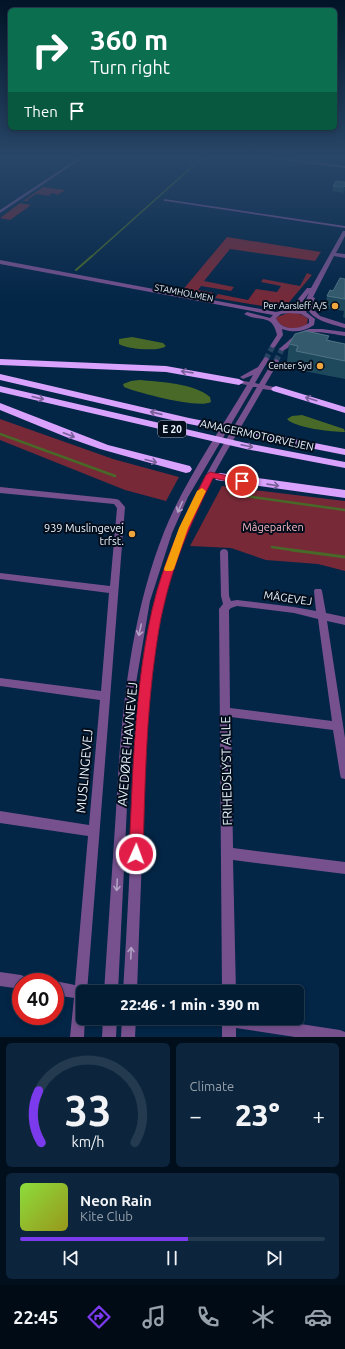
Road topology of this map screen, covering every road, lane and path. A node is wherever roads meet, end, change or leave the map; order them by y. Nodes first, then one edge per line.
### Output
1 (10, 205) edge
2 (202, 205) edge
3 (0, 212) edge
4 (345, 227) edge
5 (345, 232) edge
6 (332, 254) junction
7 (345, 256) edge
8 (0, 262) edge
9 (0, 268) edge
10 (93, 283) junction
11 (313, 288) junction
12 (292, 311) junction
13 (303, 313) junction
14 (277, 314) junction
15 (273, 320) junction
16 (311, 323) junction
17 (278, 326) junction
18 (345, 326) edge
19 (295, 330) junction
20 (345, 333) edge
21 (273, 346) tunnel mouth
22 (266, 359) tunnel mouth
23 (276, 361) tunnel mouth
24 (0, 362) edge
25 (261, 368) junction
26 (0, 377) edge
27 (241, 380) junction
28 (250, 385) junction
29 (261, 386) junction
30 (0, 389) edge
31 (276, 389) joint
32 (0, 406) edge
33 (345, 410) edge
34 (238, 416) junction
35 (345, 452) edge
36 (214, 455) junction
37 (345, 465) edge
38 (186, 469) joint
39 (198, 472) junction
40 (214, 475) junction
41 (0, 490) edge
42 (345, 494) edge
43 (224, 552) dead end
44 (0, 576) edge
45 (113, 590) junction
46 (318, 591) dead end
47 (228, 605) junction
48 (322, 615) junction
49 (345, 621) edge
50 (0, 682) edge
51 (105, 696) junction
52 (226, 712) junction
53 (338, 726) junction
54 (345, 774) edge
55 (0, 817) edge
56 (93, 831) junction
57 (227, 853) junction
58 (345, 868) edge
59 (0, 979) edge
60 (12, 981) edge
61 (82, 985) edge
62 (111, 985) edge
63 (130, 985) edge
64 (229, 985) edge
65 (64, 990) edge
66 (76, 992) edge
67 (78, 1025) edge
68 (110, 1025) edge
69 (129, 1025) edge
70 (229, 1025) edge
71 (266, 1025) edge
72 (77, 1037) edge
73 (109, 1037) edge
74 (128, 1037) edge
75 (229, 1037) edge
76 (340, 1037) edge

1 - 3 street
2 - 4 street
5 - 6 street
6 - 7 street
6 - 11 street
8 - 10 street, STAMHOLMEN
9 - 10 street, STAMHOLMEN
10 - 14 street, STAMHOLMEN
10 - 15 street, STAMHOLMEN
11 - 12 street
11 - 13 street
11 - 18 street
12 - 13 street
12 - 14 street
13 - 16 street
14 - 15 street
15 - 17 street
16 - 18 street
16 - 19 street
16 - 20 street
17 - 19 street
17 - 21 street
19 - 20 street
22 - 25 street
23 - 29 street, AVEDØRE HAVNEVEJ
27 -> 24 highway
25 - 27 street
25 - 28 street
35 -> 26 highway, AMAGERMOTORVEJEN / E 20
27 - 28 street
28 - 29 street
28 - 34 street
29 - 31 street
29 - 34 street, AVEDØRE HAVNEVEJ
30 -> 37 highway, AMAGERMOTORVEJEN / E 20
33 -> 31 highway
32 -> 38 highway
34 - 36 street
34 - 36 street, AVEDØRE HAVNEVEJ
36 - 39 street, AVEDØRE HAVNEVEJ
36 - 40 street, AVEDØRE HAVNEVEJ
38 - 39 street
39 - 40 street
39 -> 62 street, AVEDØRE HAVNEVEJ
40 -> 42 highway
63 -> 40 street, AVEDØRE HAVNEVEJ
41 - 45 street, MUSLINGEVEJ
43 - 47 street, FRIHEDSLYST ALLE
44 - 45 street
45 - 51 street, MUSLINGEVEJ
46 - 48 street
47 - 48 street, MÅGEVEJ
47 - 52 street, FRIHEDSLYST ALLE
48 - 49 street, MÅGEVEJ
48 - 53 street
50 - 51 street
51 - 56 street, MUSLINGEVEJ
52 - 53 street
52 - 57 street, FRIHEDSLYST ALLE
53 - 54 street
55 - 56 street
56 - 61 street, MUSLINGEVEJ
57 - 58 street
57 - 64 street, FRIHEDSLYST ALLE
59 - 60 street
65 - 66 street
67 - 72 street, MUSLINGEVEJ
68 - 73 street
69 - 74 street
70 - 75 street
71 - 76 street

